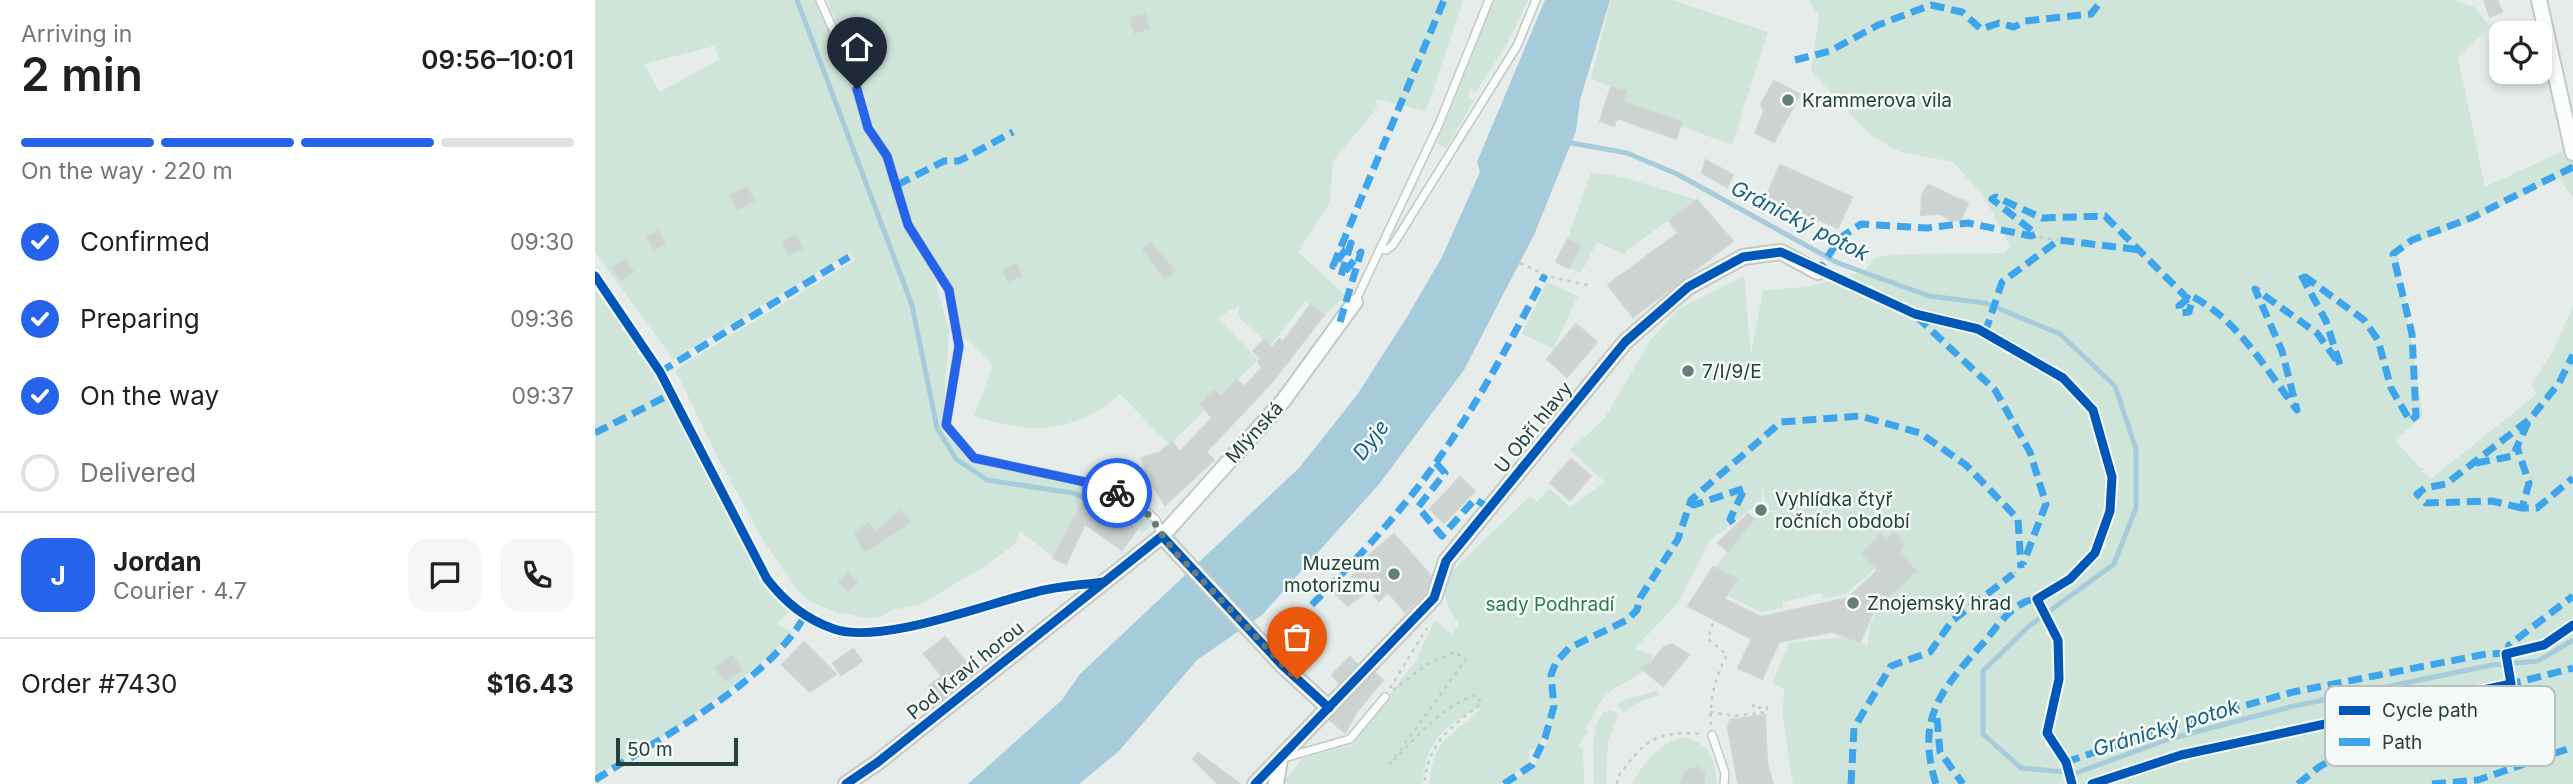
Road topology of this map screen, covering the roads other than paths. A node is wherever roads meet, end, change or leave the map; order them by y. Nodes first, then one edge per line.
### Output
1 (820, 0) edge
2 (1489, 0) edge
3 (1537, 0) edge
4 (2539, 0) edge
5 (2573, 153) edge
6 (1380, 248) junction
7 (1818, 272) dead end
8 (1355, 302) joint
9 (671, 394) dead end
10 (1161, 536) junction
11 (1104, 582) junction
12 (1384, 696) road end
13 (1329, 708) junction
14 (1712, 735) road end
15 (1280, 759) junction
16 (846, 784) edge
17 (1255, 784) edge
18 (1276, 784) edge
19 (1724, 784) edge

1 - 10 lane
2 - 6 lane
3 - 6 lane
4 - 5 street
6 - 8 lane
7 - 13 street, U Obří hlavy
8 - 10 street, Mlýnská
9 - 11 lane
10 - 11 street, Mlýnská
10 - 13 street
11 - 16 street, Pod Kraví horou
12 - 15 lane
13 - 15 street, U Obří hlavy
14 - 19 lane
15 - 17 street, U Obří hlavy
15 - 18 street

